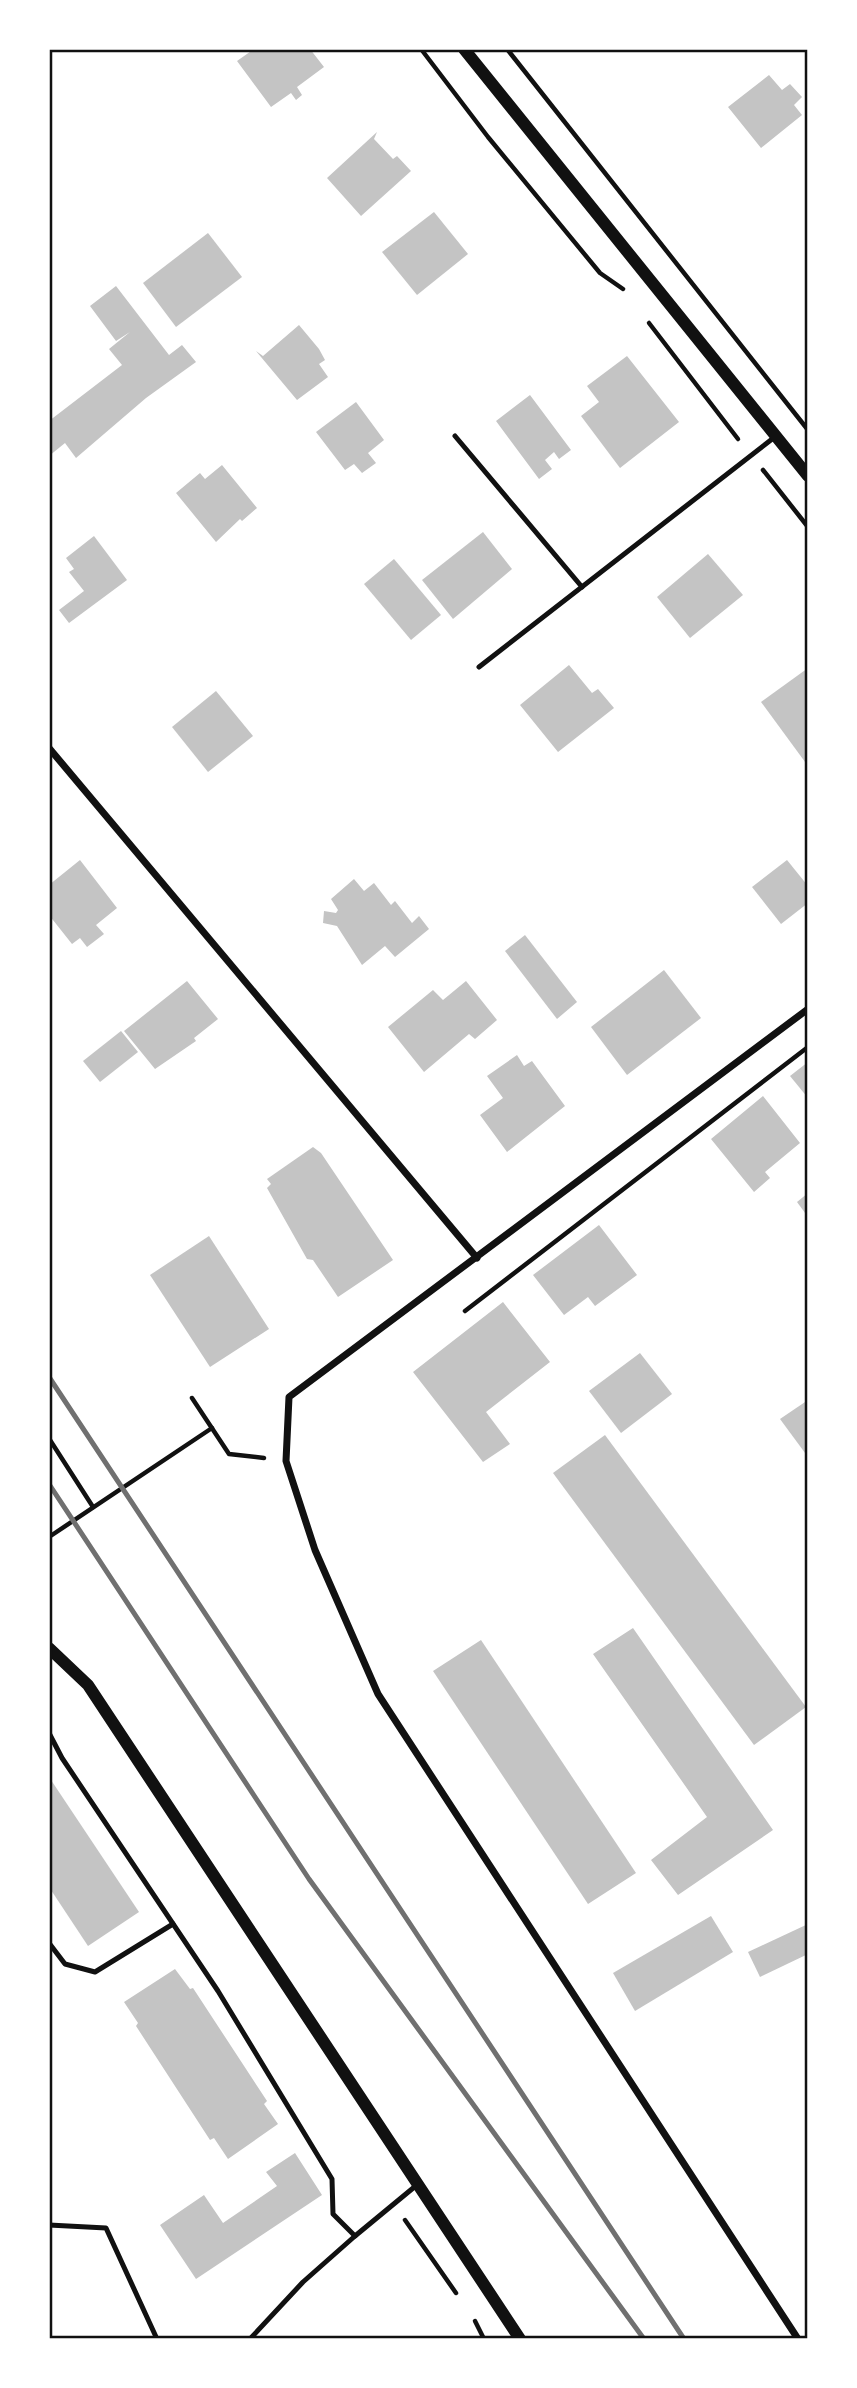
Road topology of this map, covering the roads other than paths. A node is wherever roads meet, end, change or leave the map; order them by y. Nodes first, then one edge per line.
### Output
1 (464, 49) edge
2 (455, 436) dead end
3 (776, 436) junction
4 (808, 476) edge
5 (582, 587) junction
6 (479, 667) dead end
7 (49, 748) edge
8 (808, 1009) edge
9 (477, 1258) junction
10 (49, 1648) edge
11 (49, 1733) edge
12 (173, 1924) junction
13 (49, 1943) edge
14 (418, 2184) junction
15 (49, 2225) edge
16 (355, 2236) junction
17 (157, 2339) edge
18 (250, 2339) edge
19 (520, 2339) edge
20 (798, 2339) edge

1 - 3 street
2 - 5 lane
3 - 4 street
3 - 5 lane
5 - 6 lane
7 - 9 street
8 - 9 street
9 - 20 street
10 - 14 street
11 - 12 lane
12 - 13 lane
12 - 16 lane
14 - 16 lane
14 - 19 street
15 - 17 lane
16 - 18 lane

